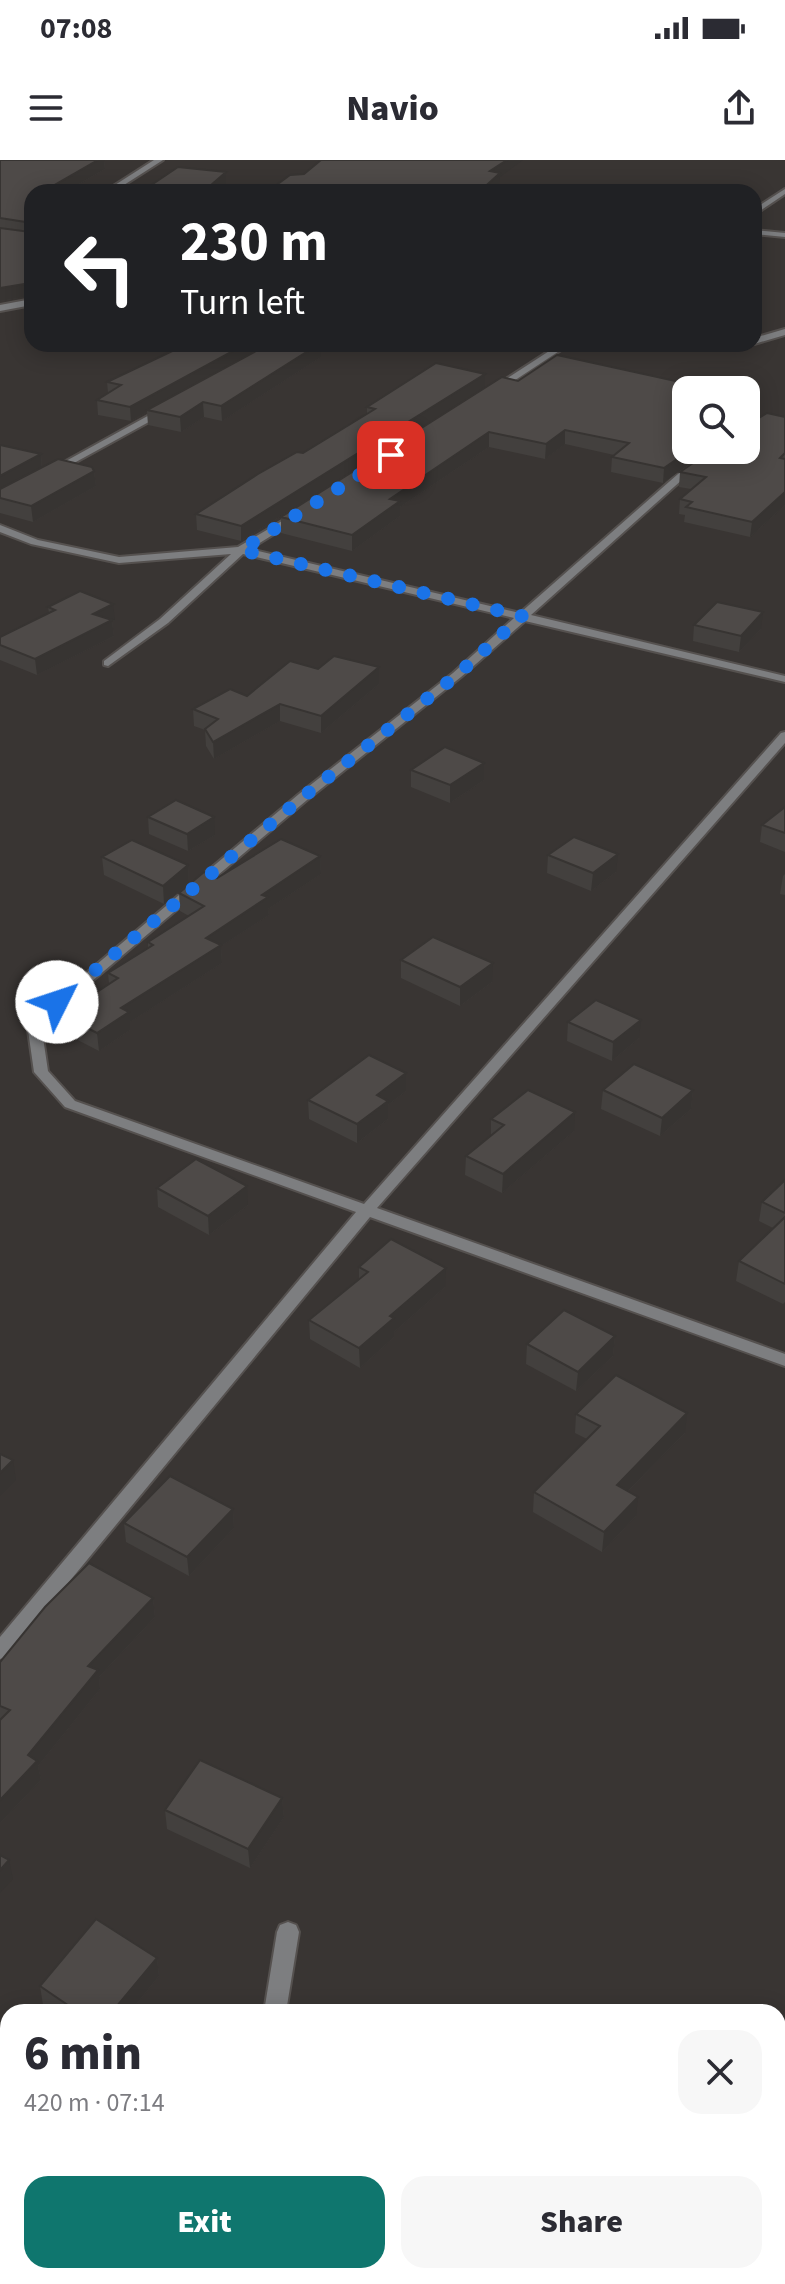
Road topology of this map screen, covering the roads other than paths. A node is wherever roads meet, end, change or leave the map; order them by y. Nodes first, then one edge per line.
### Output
1 (159, 160) edge
2 (121, 184) edge
3 (785, 191) edge
4 (762, 207) edge
5 (762, 233) edge
6 (785, 235) edge
7 (24, 304) edge
8 (0, 308) edge
9 (785, 332) edge
10 (762, 339) edge
11 (554, 352) edge
12 (488, 394) edge
13 (176, 403) edge
14 (699, 464) edge
15 (41, 478) edge
16 (306, 509) edge
17 (0, 528) edge
18 (241, 550) junction
19 (522, 616) junction
20 (108, 663) dead end
21 (785, 679) edge
22 (785, 736) edge
23 (366, 1211) junction
24 (785, 1360) edge
25 (0, 1651) edge
26 (288, 1932) dead end
27 (276, 2004) edge

1 - 2 street
3 - 4 street
5 - 6 street
7 - 8 street
9 - 10 street
11 - 12 street
13 - 15 street
14 - 19 street
16 - 18 street
17 - 18 street
18 - 19 street
18 - 20 street
19 - 21 street
19 - 23 street
22 - 23 street
23 - 24 street
23 - 25 street
26 - 27 street

